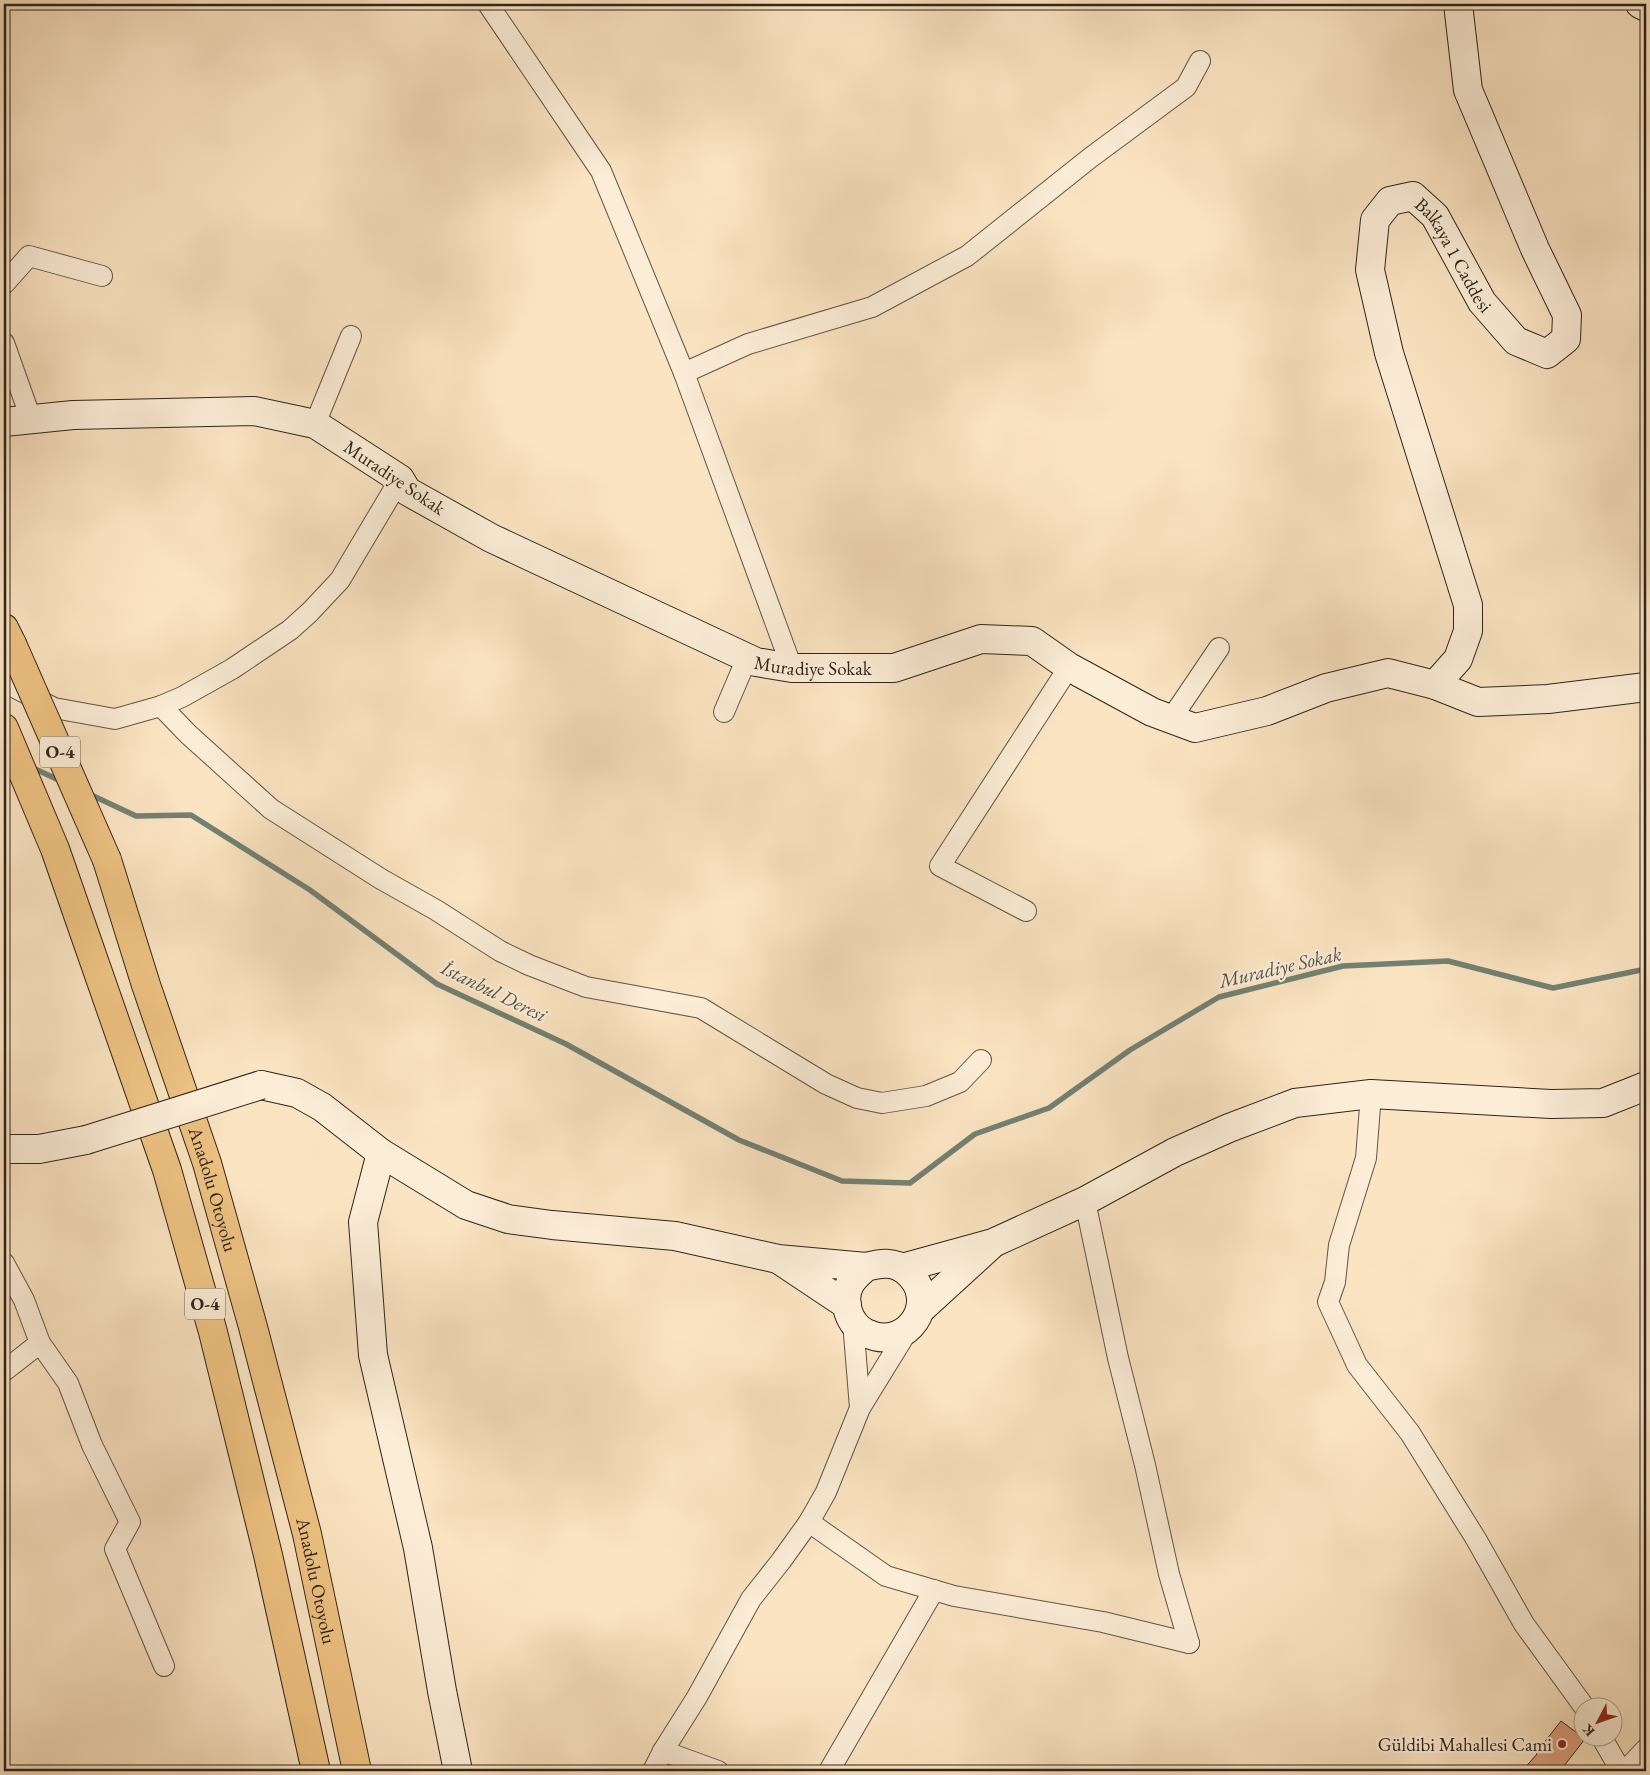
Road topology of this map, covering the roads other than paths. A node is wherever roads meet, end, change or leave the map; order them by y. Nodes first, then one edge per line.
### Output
1 (488, 4) edge
2 (1458, 4) edge
3 (1640, 4) edge
4 (1646, 7) edge
5 (1200, 61) dead end
6 (102, 276) dead end
7 (4, 284) edge
8 (351, 336) dead end
9 (4, 342) edge
10 (684, 373) junction
11 (30, 419) junction
12 (4, 422) edge
13 (315, 424) junction
14 (400, 479) junction
15 (8, 636) edge
16 (1219, 648) dead end
17 (748, 658) junction
18 (1069, 667) junction
19 (792, 668) junction
20 (4, 682) edge
21 (1436, 685) junction
22 (1646, 687) edge
23 (161, 706) junction
24 (724, 712) dead end
25 (1171, 719) junction
26 (4, 728) edge
27 (1026, 911) dead end
28 (981, 1060) dead end
29 (1646, 1086) edge
30 (1371, 1094) junction
31 (4, 1149) edge
32 (381, 1153) junction
33 (1085, 1201) junction
34 (993, 1243) junction
35 (778, 1259) junction
36 (4, 1263) edge
37 (866, 1267) junction
38 (902, 1268) junction
39 (850, 1313) junction
40 (914, 1320) junction
41 (40, 1343) junction
42 (4, 1371) edge
43 (860, 1408) junction
44 (810, 1522) junction
45 (934, 1590) junction
46 (164, 1666) dead end
47 (1577, 1698) edge
48 (1608, 1748) edge
49 (1646, 1749) edge
50 (663, 1751) junction
51 (316, 1771) edge
52 (357, 1771) edge
53 (458, 1771) edge
54 (653, 1771) edge
55 (718, 1771) edge
56 (829, 1771) edge
57 (1621, 1771) edge
58 (1625, 1771) edge

1 - 10 street
2 - 21 street, Balkaya 1 Caddesi
3 - 4 street
5 - 10 street
6 - 7 street
8 - 13 street
9 - 11 street
10 - 19 street
11 - 12 street, Muradiye Sokak
11 - 13 street, Muradiye Sokak
13 - 14 street, Muradiye Sokak
14 - 17 street, Muradiye Sokak
14 - 23 street
15 - 52 highway, Anadolu Otoyolu / O-4, bridge
16 - 25 street
17 - 19 street, Muradiye Sokak
17 - 24 street
18 - 19 street, Muradiye Sokak
18 - 25 street, Muradiye Sokak
18 - 27 street
20 - 23 street
21 - 22 street, Muradiye Sokak
21 - 25 street, Muradiye Sokak
23 - 28 street
26 - 51 highway, Anadolu Otoyolu / O-4
29 - 30 street
30 - 33 street
30 - 47 street
31 - 32 street, bridge
32 - 35 street
32 - 53 street
33 - 34 street
33 - 45 street
34 - 38 street
34 - 40 street
35 - 37 street
35 - 39 street
36 - 41 street
37 - 38 street
37 - 39 street
38 - 40 street
39 - 40 street
39 - 43 street
40 - 43 street
41 - 42 street
41 - 46 street
43 - 44 street
44 - 45 street
44 - 50 street
45 - 56 street
48 - 57 street
49 - 58 street
50 - 54 street
50 - 55 street

